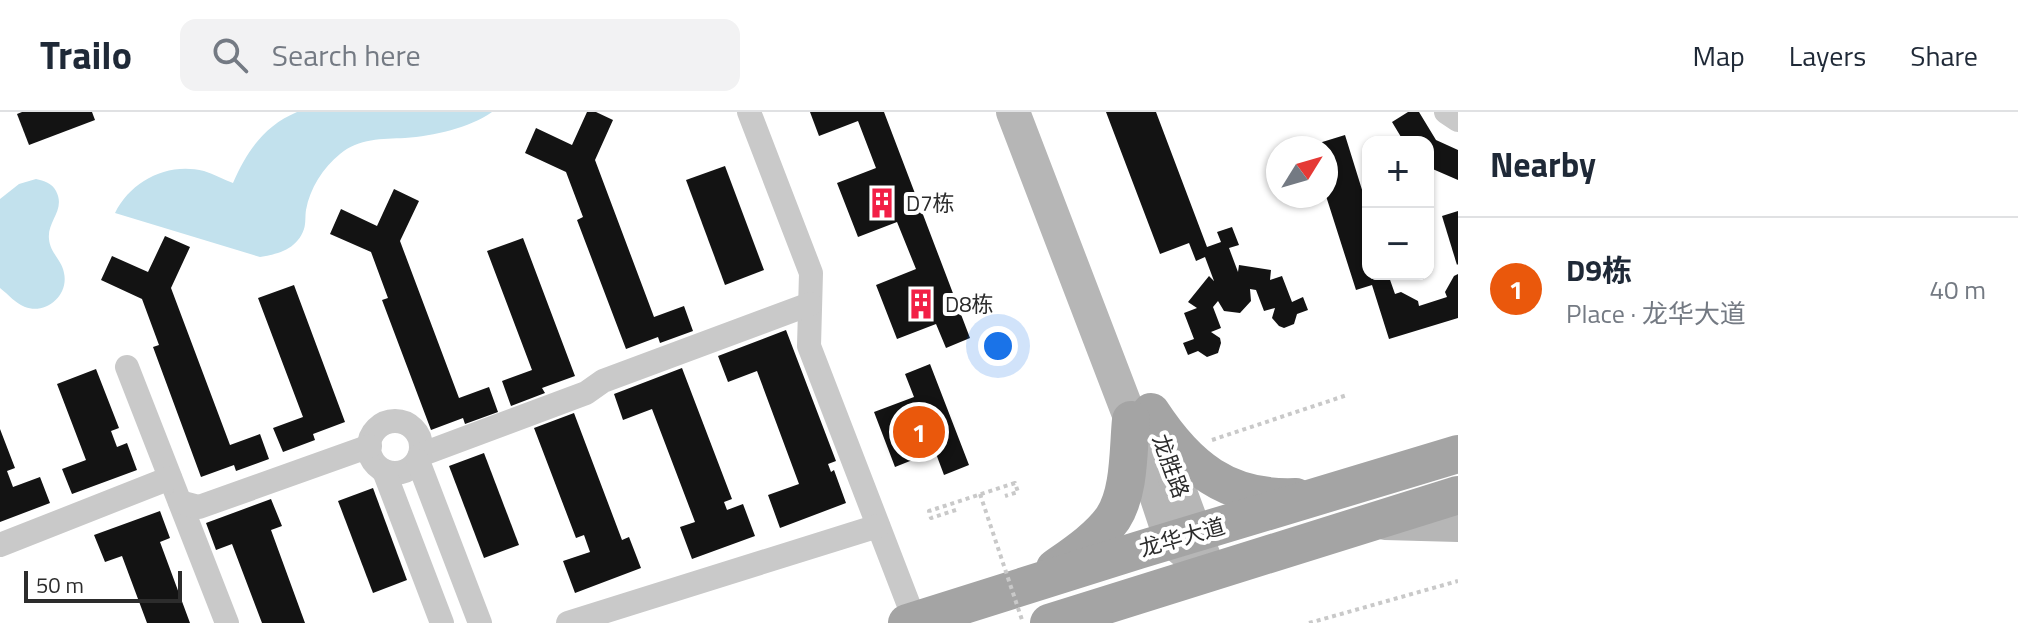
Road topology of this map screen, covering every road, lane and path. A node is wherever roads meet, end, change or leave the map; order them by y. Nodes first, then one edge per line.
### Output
1 (749, 112) edge
2 (1013, 112) edge
3 (1035, 112) edge
4 (1446, 112) edge
5 (1458, 120) edge
6 (810, 304) junction
7 (127, 367) dead end
8 (1347, 395) dead end
9 (1141, 416) junction
10 (1208, 442) dead end
11 (370, 446) junction
12 (1458, 454) edge
13 (419, 458) junction
14 (384, 471) junction
15 (170, 478) junction
16 (980, 494) junction
17 (1458, 495) edge
18 (1005, 496) dead end
19 (1319, 497) junction
20 (180, 502) junction
21 (956, 510) dead end
22 (1368, 522) junction
23 (1458, 525) edge
24 (878, 526) junction
25 (1184, 536) junction
26 (0, 545) edge
27 (1209, 572) junction
28 (1458, 581) edge
29 (1029, 584) junction
30 (906, 622) edge
31 (227, 623) edge
32 (442, 623) edge
33 (480, 623) edge
34 (568, 623) edge
35 (1023, 623) edge
36 (1049, 623) edge
37 (1309, 623) edge

1 - 6 street
2 - 9 main road, 龙胜路
3 - 9 main road, 龙胜路
4 - 5 street
6 - 13 street
6 - 24 street
7 - 15 street
8 - 10 path
9 - 19 main road
9 - 25 main road, 龙胜路
9 - 29 main road
11 - 13 street
11 - 14 street
11 - 20 street
12 - 19 main road, 龙华大道
13 - 14 street
13 - 33 street
14 - 32 street
15 - 20 street
15 - 26 street
16 - 18 path
16 - 21 path
16 - 35 path, bridge
17 - 22 main road, 龙华大道
19 - 25 main road, 龙华大道
20 - 31 street
22 - 23 main road
22 - 27 main road, 龙华大道
24 - 30 street
24 - 34 street
25 - 27 main road
25 - 29 main road, 龙华大道
27 - 36 main road, 龙华大道
28 - 37 path
29 - 30 main road, 龙华大道

